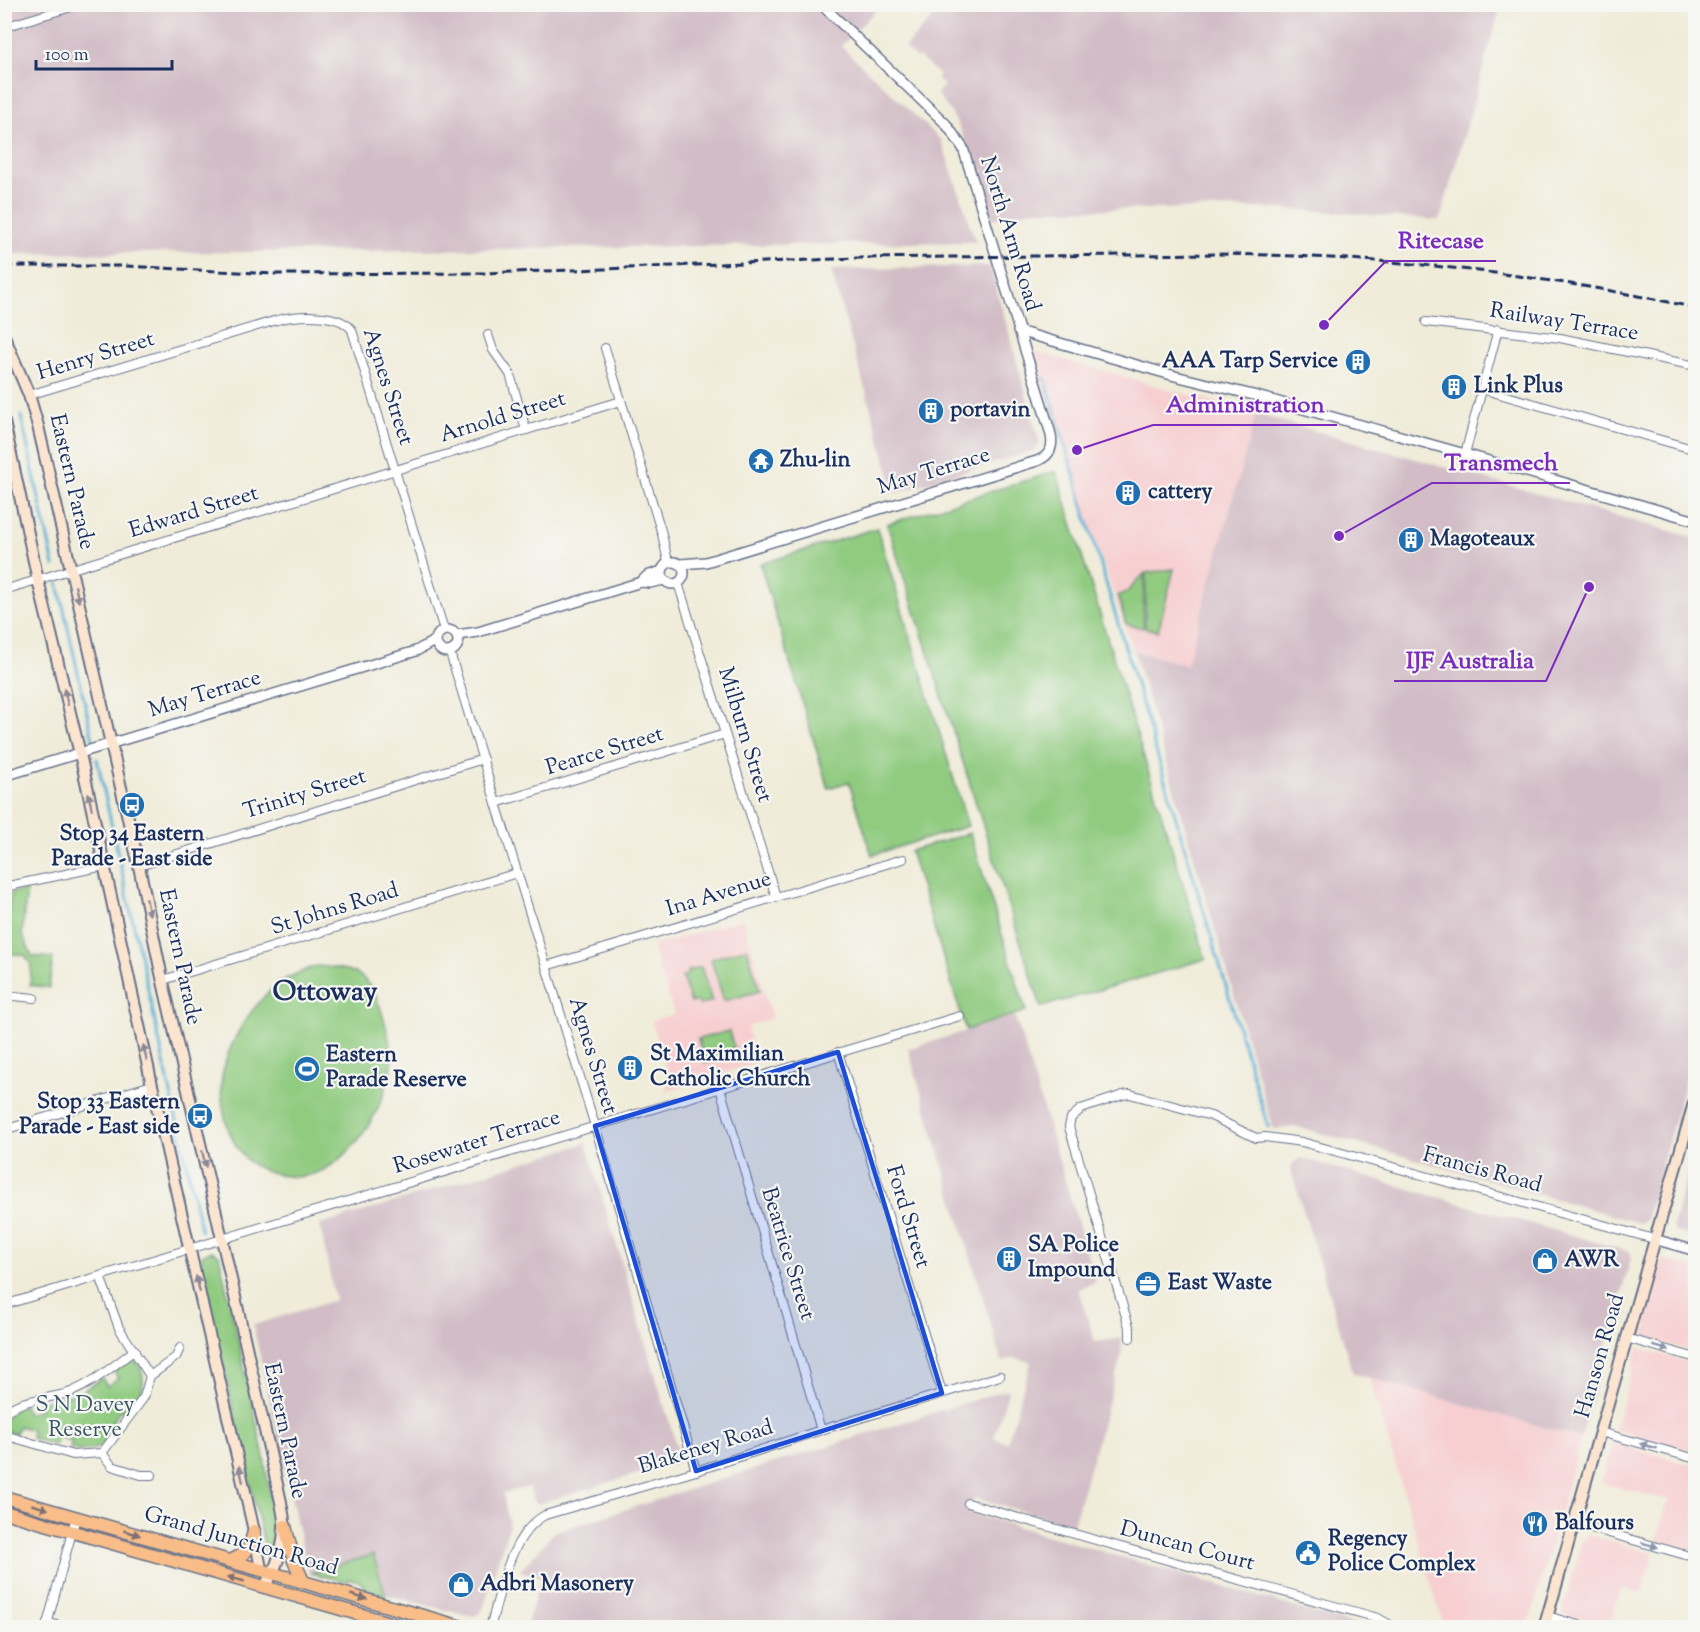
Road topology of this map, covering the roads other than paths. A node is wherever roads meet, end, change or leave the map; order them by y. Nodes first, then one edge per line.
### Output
1 (81, 4) edge
2 (821, 4) edge
3 (4, 27) edge
4 (269, 322) joint
5 (1426, 322) dead end
6 (1498, 329) junction
7 (1018, 331) junction
8 (488, 335) dead end
9 (4, 336) edge
10 (605, 348) dead end
11 (1695, 366) edge
12 (1482, 389) junction
13 (29, 395) junction
14 (621, 401) junction
15 (4, 422) edge
16 (526, 430) junction
17 (1695, 450) edge
18 (1465, 454) junction
19 (395, 469) junction
20 (1695, 521) edge
21 (668, 562) junction
22 (706, 562) junction
23 (681, 564) junction
24 (71, 570) junction
25 (663, 575) junction
26 (38, 580) junction
27 (681, 580) junction
28 (4, 590) edge
29 (444, 630) junction
30 (458, 639) junction
31 (436, 640) junction
32 (440, 650) junction
33 (416, 651) junction
34 (450, 652) junction
35 (725, 734) junction
36 (110, 744) junction
37 (80, 754) junction
38 (483, 759) junction
39 (4, 776) edge
40 (496, 803) junction
41 (903, 859) dead end
42 (104, 866) junction
43 (139, 866) junction
44 (517, 873) junction
45 (4, 887) edge
46 (776, 897) junction
47 (546, 966) junction
48 (163, 980) junction
49 (4, 995) edge
50 (34, 998) dead end
51 (960, 1016) dead end
52 (838, 1052) junction
53 (152, 1085) junction
54 (720, 1088) junction
55 (1695, 1096) edge
56 (595, 1126) junction
57 (4, 1130) edge
58 (222, 1239) junction
59 (1654, 1239) junction
60 (190, 1249) junction
61 (1695, 1251) edge
62 (100, 1276) junction
63 (4, 1305) edge
64 (1130, 1338) dead end
65 (1626, 1338) junction
66 (180, 1347) dead end
67 (135, 1350) junction
68 (1695, 1358) edge
69 (150, 1376) junction
70 (1000, 1376) dead end
71 (942, 1393) junction
72 (4, 1413) edge
73 (821, 1430) junction
74 (1600, 1432) junction
75 (4, 1434) edge
76 (102, 1453) junction
77 (1695, 1459) edge
78 (696, 1471) junction
79 (152, 1475) dead end
80 (4, 1497) edge
81 (968, 1503) dead end
82 (4, 1512) edge
83 (76, 1517) junction
84 (1574, 1523) junction
85 (285, 1526) junction
86 (72, 1531) junction
87 (254, 1532) junction
88 (1695, 1558) edge
89 (230, 1561) junction
90 (268, 1571) junction
91 (303, 1581) junction
92 (264, 1587) junction
93 (1547, 1616) junction
94 (46, 1625) edge
95 (391, 1625) edge
96 (66, 1628) edge
97 (407, 1628) edge
98 (465, 1628) edge
99 (490, 1628) edge
100 (1396, 1628) edge
101 (1544, 1628) edge
102 (1589, 1628) edge

1 - 3 street
2 - 7 street, North Arm Road
4 - 13 street, Henry Street
4 - 19 street, Agnes Street
5 - 6 street, Railway Terrace
6 - 11 street, Railway Terrace
6 - 12 street
7 - 18 street
7 - 22 street, May Terrace
8 - 16 street
9 - 13 main road, Eastern Parade
10 - 14 street
12 - 17 street
12 - 18 street
13 - 24 main road, Eastern Parade
14 - 16 street, Arnold Street
14 - 21 street
15 - 26 main road
16 - 19 street, Arnold Street
18 - 20 street
19 - 24 street, Edward Street
19 - 29 street
21 - 23 street
21 - 25 street
22 - 23 street, May Terrace
22 - 27 street, May Terrace
23 - 27 street
24 - 26 street, Edward Street
24 -> 36 main road, Eastern Parade
25 - 27 street
25 - 30 street
26 - 28 street, Edward Street
37 -> 26 main road
27 - 35 street, Milburn Street
29 - 30 street
29 - 31 street
30 - 34 street
31 - 32 street
31 - 33 street, May Terrace
32 - 33 street, May Terrace
32 - 34 street
33 - 36 street, May Terrace
34 - 38 street, Agnes Street
35 - 40 street, Pearce Street
35 - 46 street, Milburn Street
36 - 37 street, May Terrace
36 - 43 main road, Eastern Parade
37 - 39 street, May Terrace
42 -> 37 main road
38 - 40 street, Agnes Street
38 - 43 street, Trinity Street
40 - 44 street, Agnes Street
41 - 46 street, Ina Avenue
42 - 45 street
53 -> 42 main road
43 -> 48 main road, Eastern Parade
44 - 47 street, Agnes Street
44 - 48 street, St Johns Road
46 - 47 street, Ina Avenue
47 - 56 street, Agnes Street
48 -> 58 main road, Eastern Parade
49 - 50 street
51 - 52 street, Rosewater Terrace
52 - 54 street, Rosewater Terrace
52 - 71 street, Ford Street
53 - 57 street
53 - 60 main road
54 - 56 street, Rosewater Terrace
54 - 73 street, Beatrice Street
55 - 59 main road, Hanson Road
56 - 58 street, Rosewater Terrace
56 - 78 street, Agnes Street
58 - 60 street, Rosewater Terrace
58 - 85 main road, Eastern Parade
59 - 61 street, Francis Road
59 - 64 street, Francis Road
59 - 65 main road, Hanson Road
60 - 62 street, Rosewater Terrace
87 -> 60 main road
62 - 63 street, Rosewater Terrace
62 - 67 street
65 -> 68 street
65 - 74 main road, Hanson Road
66 - 69 street
67 - 69 street
67 - 72 street
69 - 76 street
70 - 71 street, Blakeney Road
71 - 73 street, Blakeney Road
73 - 78 street, Blakeney Road
77 -> 74 street
74 - 84 main road, Hanson Road
75 - 76 street
76 - 79 street
78 - 99 street, Blakeney Road
80 -> 83 highway, Grand Junction Road
81 - 100 street, Duncan Court
82 - 86 highway, Grand Junction Road
83 - 86 street
83 -> 89 highway, Grand Junction Road
84 -> 88 street
84 - 93 main road, Hanson Road
85 - 90 main road, Eastern Parade
85 - 91 highway
92 -> 86 highway, Grand Junction Road
86 - 94 street
87 - 89 highway
87 - 90 main road
89 - 90 highway, Grand Junction Road
90 - 91 highway, Grand Junction Road
90 - 92 highway
91 -> 98 highway, Grand Junction Road
92 - 95 highway, Grand Junction Road
93 - 101 main road, Hanson Road
93 - 102 street
94 - 96 street
95 - 97 highway, Grand Junction Road

